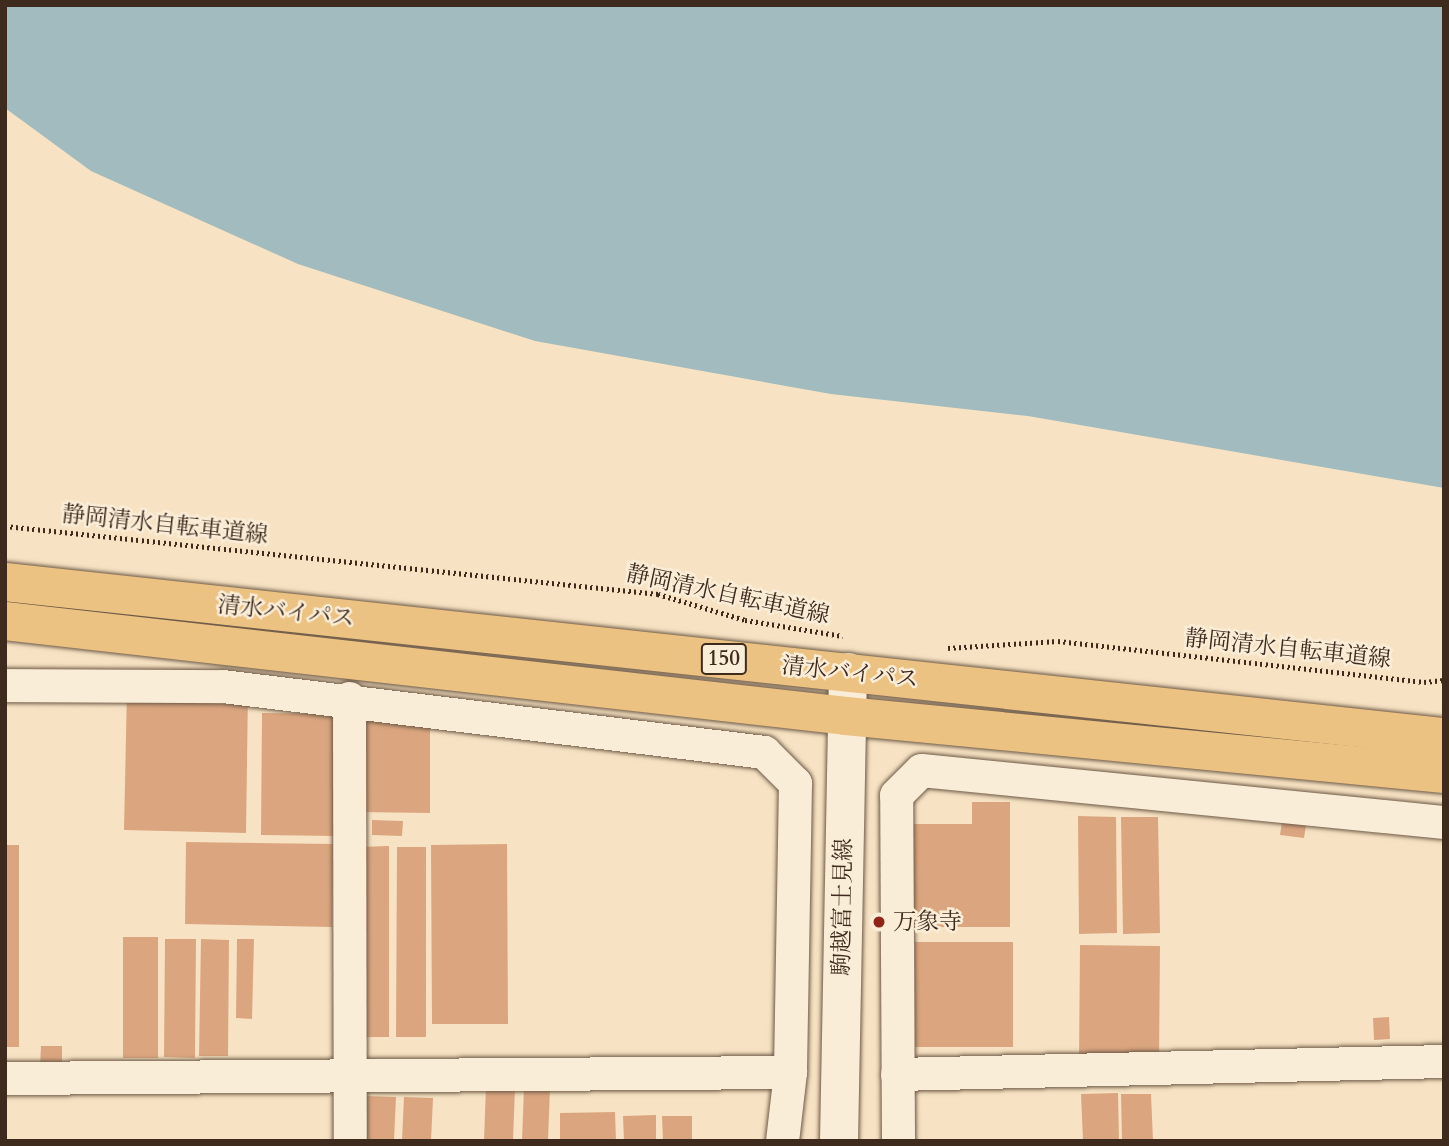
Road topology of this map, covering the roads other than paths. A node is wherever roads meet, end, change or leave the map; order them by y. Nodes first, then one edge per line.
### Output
1 (5, 582) edge
2 (5, 621) edge
3 (848, 655) junction
4 (5, 685) edge
5 (349, 698) junction
6 (846, 716) junction
7 (1444, 737) edge
8 (1444, 774) edge
9 (1444, 822) edge
10 (1444, 1061) edge
11 (790, 1072) junction
12 (897, 1074) junction
13 (350, 1077) junction
14 (5, 1078) edge
15 (350, 1141) edge
16 (782, 1141) edge
17 (839, 1141) edge
18 (898, 1141) edge

1 - 3 highway, 清水バイパス / 150
2 - 6 highway, 清水バイパス / 150
3 - 6 main road, 駒越富士見線
3 - 7 highway, 清水バイパス / 150
4 - 5 street
5 - 11 street
5 - 13 street
6 - 8 highway, 清水バイパス / 150
6 - 17 main road, 駒越富士見線
9 - 12 street
10 - 12 street
11 - 13 street
11 - 16 street
12 - 18 street
13 - 14 street
13 - 15 street

